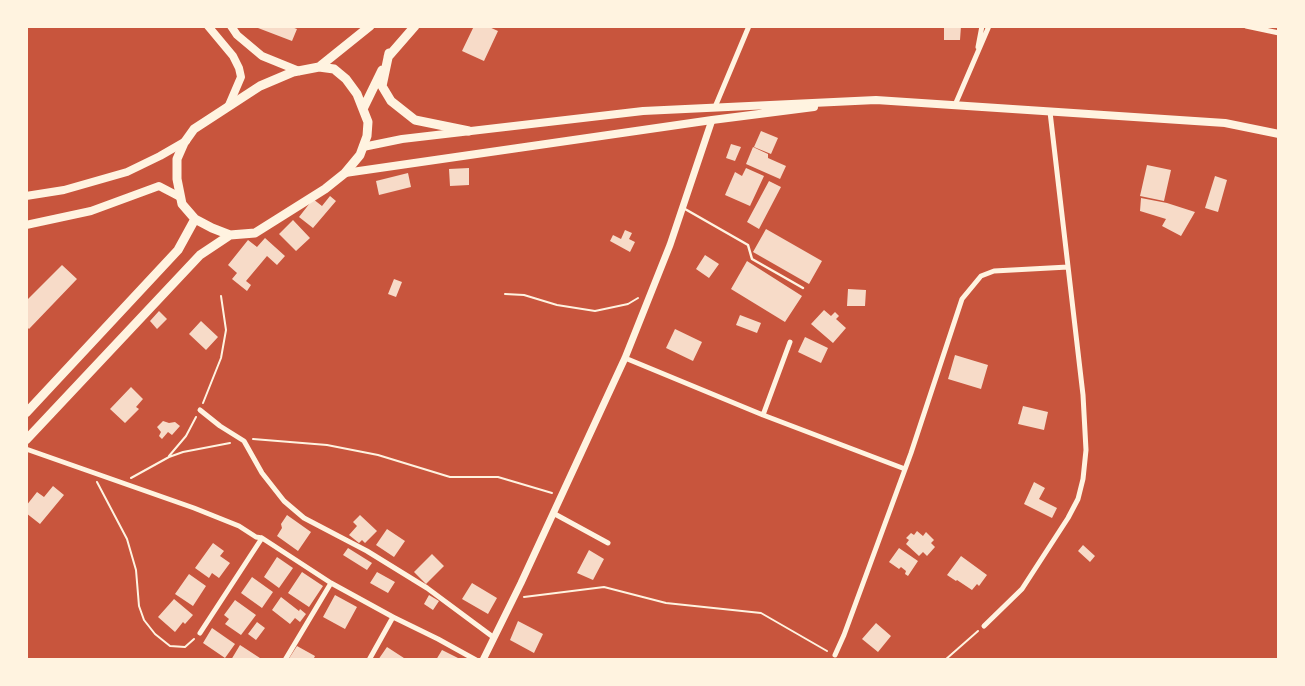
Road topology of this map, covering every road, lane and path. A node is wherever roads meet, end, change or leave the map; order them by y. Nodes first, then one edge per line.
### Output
1 (208, 26) edge
2 (231, 26) edge
3 (370, 26) edge
4 (415, 26) edge
5 (749, 26) edge
6 (982, 26) edge
7 (989, 26) edge
8 (1246, 26) edge
9 (1279, 33) edge
10 (389, 53) junction
11 (976, 57) junction
12 (319, 67) junction
13 (299, 71) junction
14 (876, 100) junction
15 (955, 105) junction
16 (229, 106) junction
17 (715, 107) junction
18 (363, 109) junction
19 (1050, 112) junction
20 (712, 120) junction
21 (469, 131) junction
22 (1278, 132) edge
23 (186, 141) junction
24 (363, 147) junction
25 (345, 173) junction
26 (26, 195) edge
27 (180, 197) junction
28 (682, 207) junction
29 (195, 219) junction
30 (26, 225) edge
31 (230, 235) junction
32 (1068, 267) junction
33 (803, 288) dead end
34 (651, 291) junction
35 (505, 294) dead end
36 (222, 296) dead end
37 (790, 342) dead end
38 (625, 358) junction
39 (200, 410) junction
40 (26, 413) edge
41 (763, 415) junction
42 (26, 440) edge
43 (244, 441) junction
44 (26, 449) edge
45 (169, 457) junction
46 (905, 469) junction
47 (91, 472) junction
48 (120, 483) junction
49 (561, 496) junction
50 (553, 513) junction
51 (262, 538) junction
52 (608, 544) dead end
53 (331, 583) junction
54 (513, 598) junction
55 (393, 617) junction
56 (984, 626) joint
57 (200, 633) joint
58 (494, 638) junction
59 (835, 655) joint
60 (285, 660) edge
61 (369, 660) edge
62 (476, 660) edge
63 (483, 660) edge
64 (945, 660) edge

1 - 16 main road
2 - 13 main road
3 - 12 main road
4 - 10 main road
5 - 17 street
6 - 11 street
7 - 11 street
8 - 9 street
10 - 18 main road
10 - 21 main road
11 - 15 street
12 - 13 main road
12 - 18 main road
13 - 16 main road
14 - 15 main road
14 - 17 main road
14 - 20 main road
15 - 19 main road
16 - 23 main road
17 - 21 main road
18 - 24 main road
19 - 22 main road
19 - 32 street
20 - 25 main road
20 - 28 street
21 - 24 main road
23 - 26 main road
23 - 27 main road
24 - 25 main road
25 - 31 main road
27 - 29 main road
27 - 30 main road
28 - 33 lane
28 - 34 street
29 - 31 main road
29 - 40 main road
31 - 42 main road
32 - 46 street
32 - 56 street
34 - 35 path
34 - 38 street
36 - 39 path
37 - 41 street
38 - 41 street
38 - 49 street
39 - 43 street
39 - 45 path
41 - 46 street
43 - 45 path
43 - 49 path
43 - 58 street
44 - 47 street
45 - 48 path
46 - 59 street
47 - 48 street
47 - 57 path
48 - 51 street
49 - 50 street
50 - 52 street
50 - 54 street
51 - 53 street
51 - 57 street
53 - 55 street
53 - 60 street
54 - 58 street
54 - 59 path
55 - 61 street
55 - 62 street
56 - 64 path
58 - 63 street

